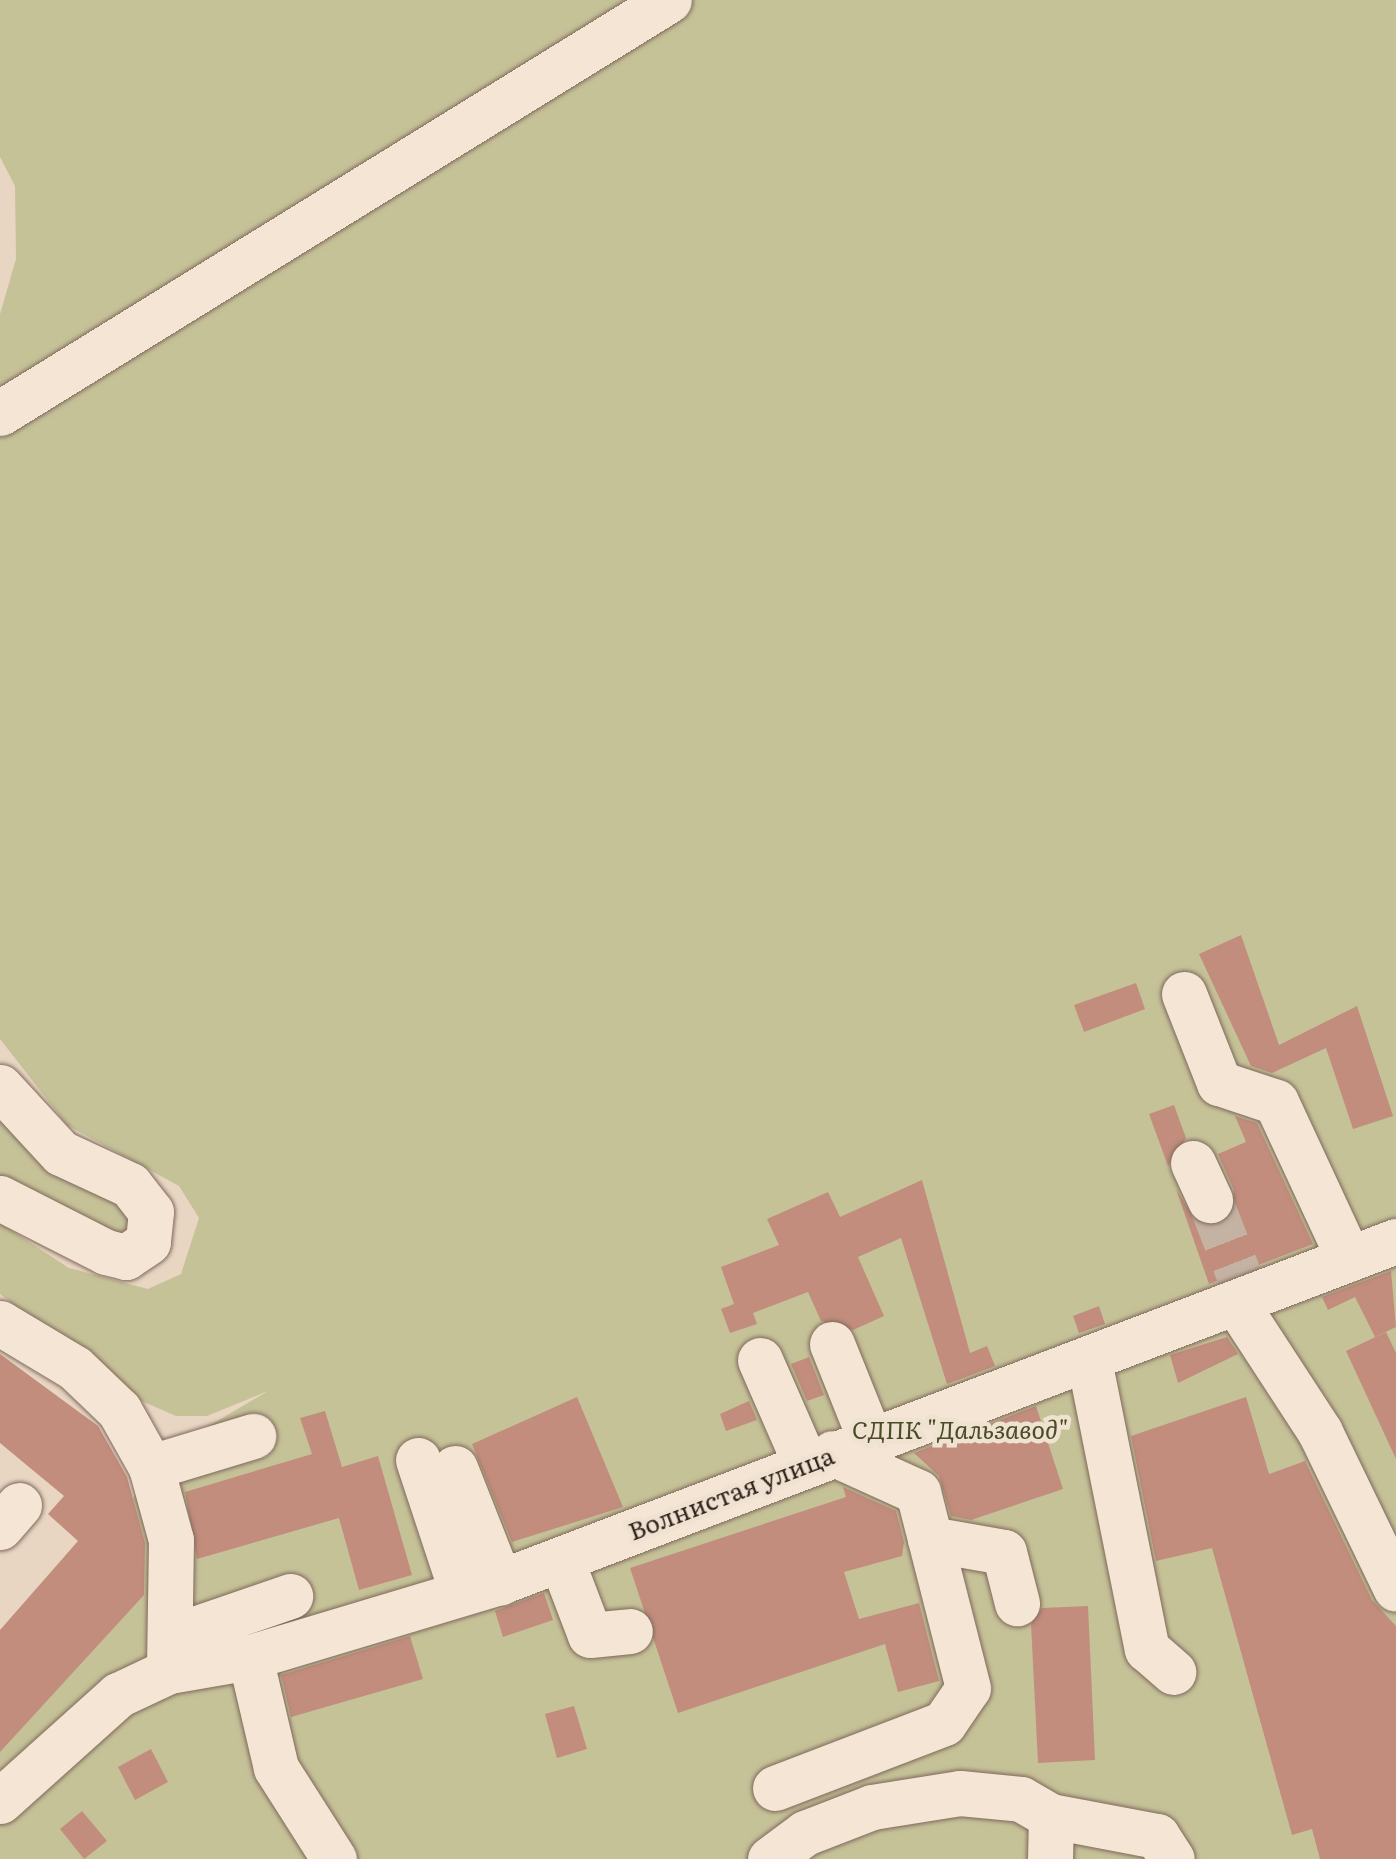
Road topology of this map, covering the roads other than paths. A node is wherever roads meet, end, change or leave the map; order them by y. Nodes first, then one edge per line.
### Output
1 (670, 0) edge
2 (0, 413) edge
3 (1184, 994) dead end
4 (0, 1088) edge
5 (0, 1198) edge
6 (1396, 1242) edge
7 (1348, 1259) junction
8 (1243, 1296) junction
9 (0, 1323) edge
10 (832, 1344) dead end
11 (760, 1360) dead end
12 (1089, 1360) junction
13 (252, 1436) dead end
14 (836, 1452) junction
15 (436, 1464) dead end
16 (151, 1467) junction
17 (930, 1540) junction
18 (561, 1559) junction
19 (481, 1588) junction
20 (1396, 1589) edge
21 (290, 1596) dead end
22 (1017, 1603) dead end
23 (630, 1631) dead end
24 (172, 1654) junction
25 (250, 1657) junction
26 (1173, 1672) dead end
27 (774, 1788) dead end
28 (0, 1802) edge
29 (1050, 1837) edge
30 (334, 1859) edge
31 (770, 1859) edge
32 (1172, 1859) edge

1 - 2 street
3 - 7 street
4 - 5 street
6 - 7 street, Волнистая улица
7 - 8 street, Волнистая улица
8 - 12 street, Волнистая улица
8 - 20 street
9 - 16 street
10 - 14 street
11 - 14 street
12 - 14 street, Волнистая улица
12 - 26 street
13 - 16 street
14 - 17 street
14 - 18 street, Волнистая улица
15 - 19 street
16 - 24 street
17 - 22 street
17 - 27 street
18 - 19 street, Волнистая улица
18 - 23 street
19 - 25 street, Волнистая улица
21 - 24 street
24 - 25 street, Волнистая улица
24 - 28 street
25 - 30 street
29 - 31 street
29 - 32 street

